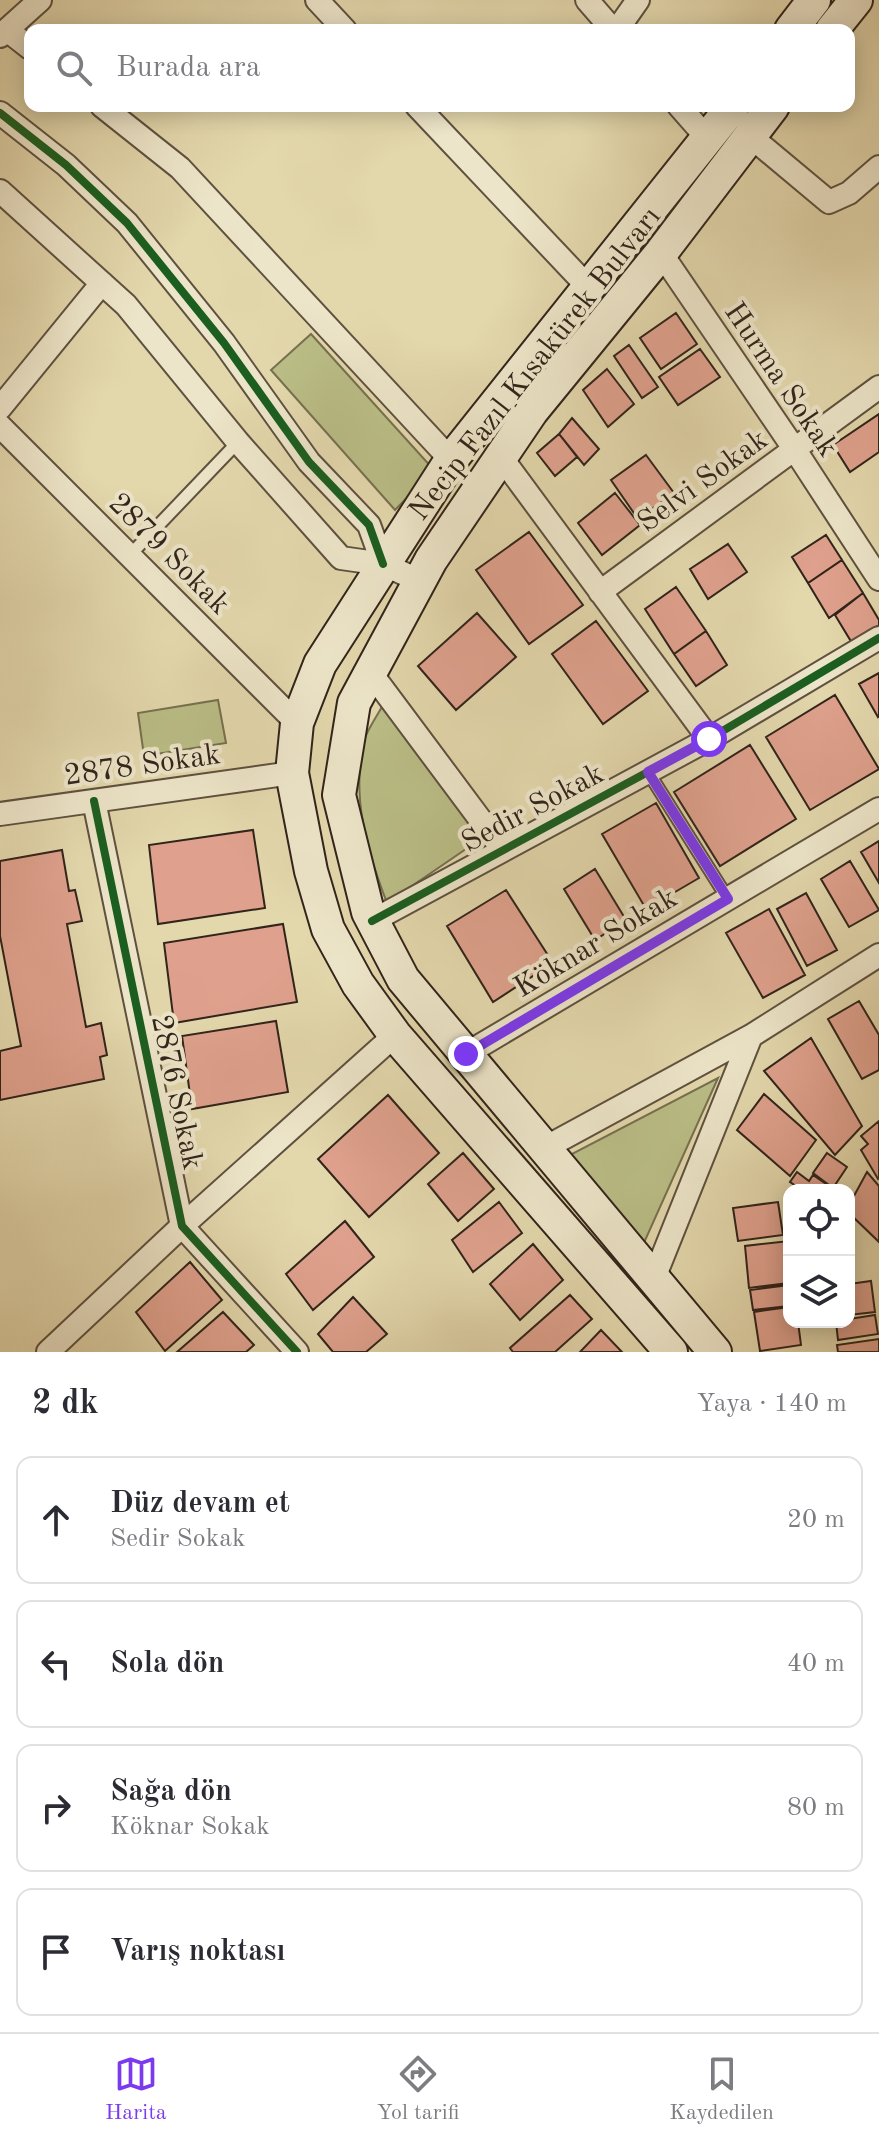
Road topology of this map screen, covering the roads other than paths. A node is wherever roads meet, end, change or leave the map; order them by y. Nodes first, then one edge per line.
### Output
1 (40, 0) edge
2 (317, 0) edge
3 (587, 0) edge
4 (638, 0) edge
5 (814, 0) edge
6 (856, 0) edge
7 (339, 24) edge
8 (609, 24) edge
9 (620, 24) edge
10 (796, 24) edge
11 (837, 24) edge
12 (4, 33) edge
13 (24, 45) edge
14 (110, 112) edge
15 (423, 112) edge
16 (684, 112) edge
17 (728, 112) edge
18 (768, 112) edge
19 (0, 113) edge
20 (750, 136) junction
21 (708, 139) junction
22 (879, 167) edge
23 (0, 191) edge
24 (661, 253) junction
25 (102, 283) junction
26 (590, 289) junction
27 (879, 387) edge
28 (0, 408) edge
29 (0, 426) edge
30 (238, 442) junction
31 (795, 450) junction
32 (501, 457) junction
33 (451, 460) junction
34 (130, 555) junction
35 (383, 564) junction
36 (879, 579) edge
37 (420, 581) junction
38 (600, 592) junction
39 (879, 638) edge
40 (371, 673) junction
41 (297, 723) junction
42 (709, 739) junction
43 (648, 772) junction
44 (292, 773) junction
45 (94, 801) junction
46 (879, 809) edge
47 (0, 814) edge
48 (503, 850) junction
49 (728, 899) junction
50 (372, 921) junction
51 (876, 962) edge
52 (395, 1035) junction
53 (751, 1036) junction
54 (466, 1054) junction
55 (543, 1149) junction
56 (182, 1226) junction
57 (654, 1278) junction
58 (48, 1352) edge
59 (297, 1352) edge
60 (671, 1352) edge
61 (715, 1352) edge

1 - 12 street
2 - 7 street
3 - 8 street
4 - 9 street
5 - 10 main road
6 - 11 main road
12 - 13 street
14 - 33 street
15 - 26 street
16 - 21 street
17 - 21 main road, Necip Fazıl Kısakürek Bulvarı
18 - 20 main road, Necip Fazıl Kısakürek Bulvarı
19 - 35 street
20 - 22 street
20 - 24 main road, Necip Fazıl Kısakürek Bulvarı
21 - 26 main road, Necip Fazıl Kısakürek Bulvarı
23 - 25 street
24 - 31 street, Hurma Sokak
24 - 32 main road, Necip Fazıl Kısakürek Bulvarı
25 - 28 street
25 - 30 street
26 - 33 main road, Necip Fazıl Kısakürek Bulvarı
27 - 31 street, Selvi Sokak
29 - 34 street, 2879 Sokak
30 - 34 lane
30 - 35 street
31 - 36 street, Hurma Sokak
31 - 38 street, Selvi Sokak
32 - 37 main road, Necip Fazıl Kısakürek Bulvarı
32 - 38 street
33 - 35 main road, Necip Fazıl Kısakürek Bulvarı
34 - 41 street, 2879 Sokak
35 - 37 street
35 - 41 main road, Necip Fazıl Kısakürek Bulvarı
37 - 40 main road, Necip Fazıl Kısakürek Bulvarı
38 - 42 street
39 - 42 street, Sedir Sokak
40 - 48 street
40 - 50 main road, Necip Fazıl Kısakürek Bulvarı
41 - 44 main road, Necip Fazıl Kısakürek Bulvarı
42 - 43 street, Sedir Sokak
43 - 48 street, Sedir Sokak
43 - 49 lane
44 - 45 street, 2878 Sokak
44 - 52 main road, Necip Fazıl Kısakürek Bulvarı
45 - 47 street, 2878 Sokak
45 - 56 street, 2876 Sokak
46 - 49 street, Köknar Sokak
48 - 50 street, Sedir Sokak
49 - 54 street, Köknar Sokak
50 - 54 main road, Necip Fazıl Kısakürek Bulvarı
51 - 53 street
52 - 56 street
52 - 60 main road, Necip Fazıl Kısakürek Bulvarı
53 - 55 street
53 - 57 street
54 - 55 main road, Necip Fazıl Kısakürek Bulvarı
55 - 57 main road, Necip Fazıl Kısakürek Bulvarı
56 - 58 street
56 - 59 street
57 - 61 main road, Necip Fazıl Kısakürek Bulvarı

